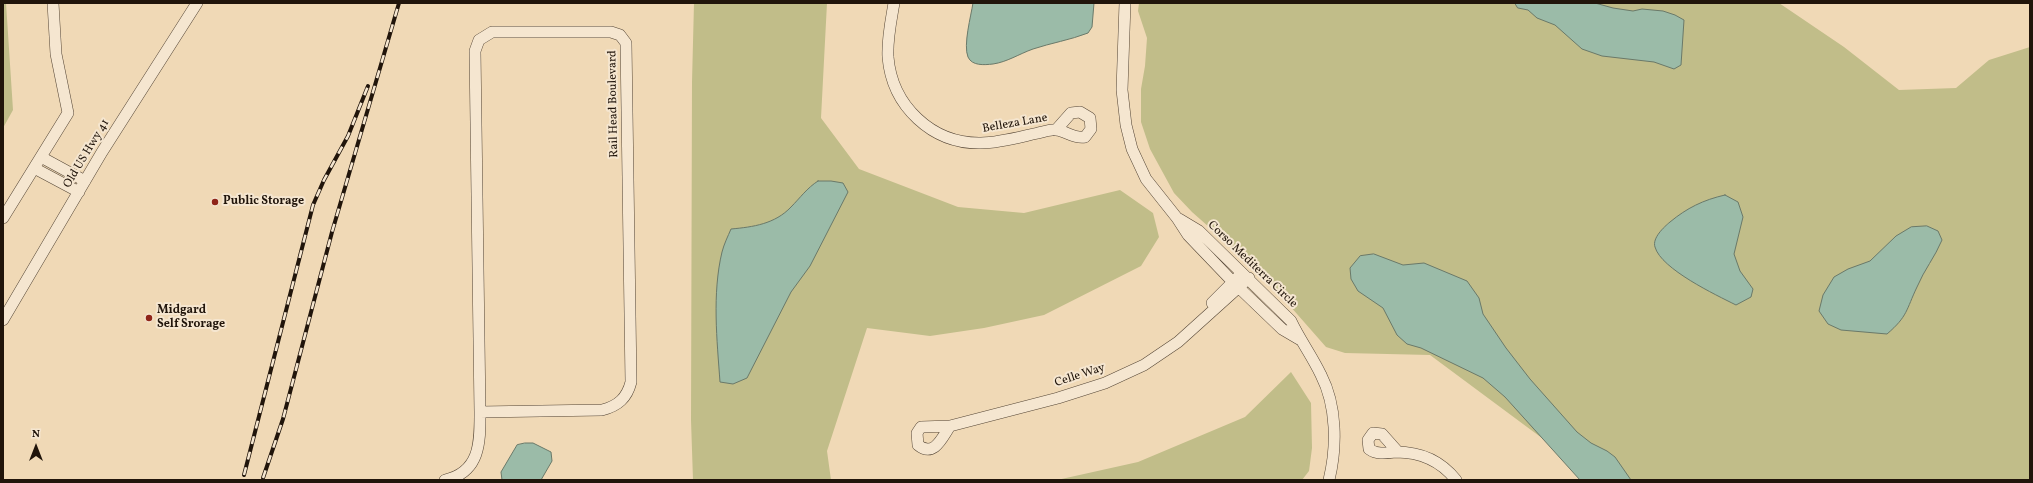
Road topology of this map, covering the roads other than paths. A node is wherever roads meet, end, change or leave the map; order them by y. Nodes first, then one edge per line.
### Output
1 (53, 3) edge
2 (197, 3) edge
3 (894, 3) edge
4 (1125, 3) edge
5 (1056, 130) dead end
6 (41, 157) junction
7 (34, 168) junction
8 (85, 181) junction
9 (79, 192) junction
10 (3, 218) edge
11 (1177, 218) junction
12 (1245, 275) junction
13 (1236, 285) junction
14 (3, 320) edge
15 (1299, 339) junction
16 (480, 412) junction
17 (950, 426) dead end
18 (1398, 452) dead end
19 (445, 480) edge
20 (1329, 480) edge
21 (1456, 480) edge

1 - 6 street
2 - 8 street, Old US Hwy 41
3 - 5 street, Belleza Lane
4 - 11 street, Corso Mediterra Circle
6 - 7 street
6 - 8 street
7 - 9 street
7 - 10 street
8 - 9 street, Old US Hwy 41
9 - 14 street, Old US Hwy 41
11 - 12 street, Corso Mediterra Circle
11 - 13 street, Corso Mediterra Circle
12 - 13 street, Celle Way
12 - 15 street, Corso Mediterra Circle
13 - 15 street, Corso Mediterra Circle
13 - 17 street, Celle Way
15 - 20 street, Corso Mediterra Circle
16 - 16 street, Rail Head Boulevard
16 - 19 street, Rail Head Boulevard
18 - 21 street

